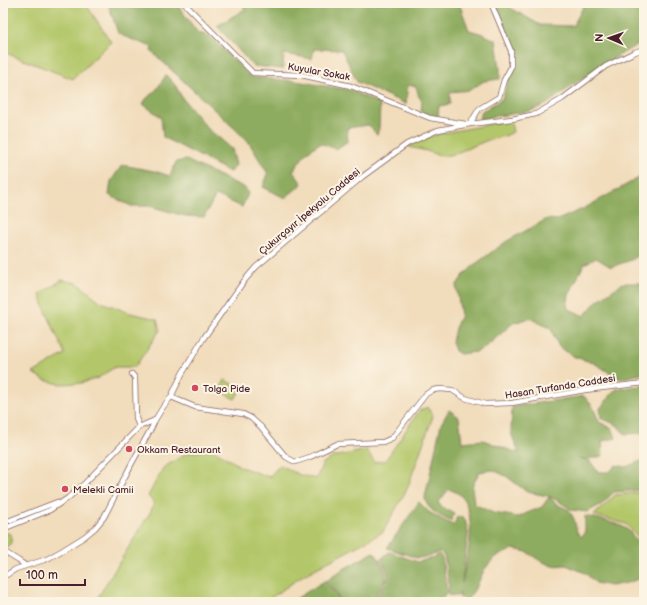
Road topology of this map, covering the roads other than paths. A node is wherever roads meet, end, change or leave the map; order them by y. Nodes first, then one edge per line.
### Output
1 (184, 3) edge
2 (491, 3) edge
3 (644, 49) edge
4 (470, 124) junction
5 (132, 374) dead end
6 (644, 383) edge
7 (171, 397) junction
8 (155, 420) junction
9 (139, 428) junction
10 (68, 498) junction
11 (3, 523) edge
12 (3, 529) edge
13 (3, 551) edge
14 (26, 565) junction
15 (3, 577) edge

1 - 4 street, Kuyular Sokak
2 - 4 street
3 - 4 street, Çukurçayır İpekyolu Caddesi
4 - 7 street, Çukurçayır İpekyolu Caddesi
5 - 9 street
6 - 7 street, Hasan Turfanda Caddesi
7 - 8 street, Çukurçayır İpekyolu Caddesi
8 - 9 street
8 - 14 street, Çukurçayır İpekyolu Caddesi
9 - 10 street
10 - 11 street
10 - 12 street
13 - 14 street
14 - 15 street, Çukurçayır İpekyolu Caddesi

